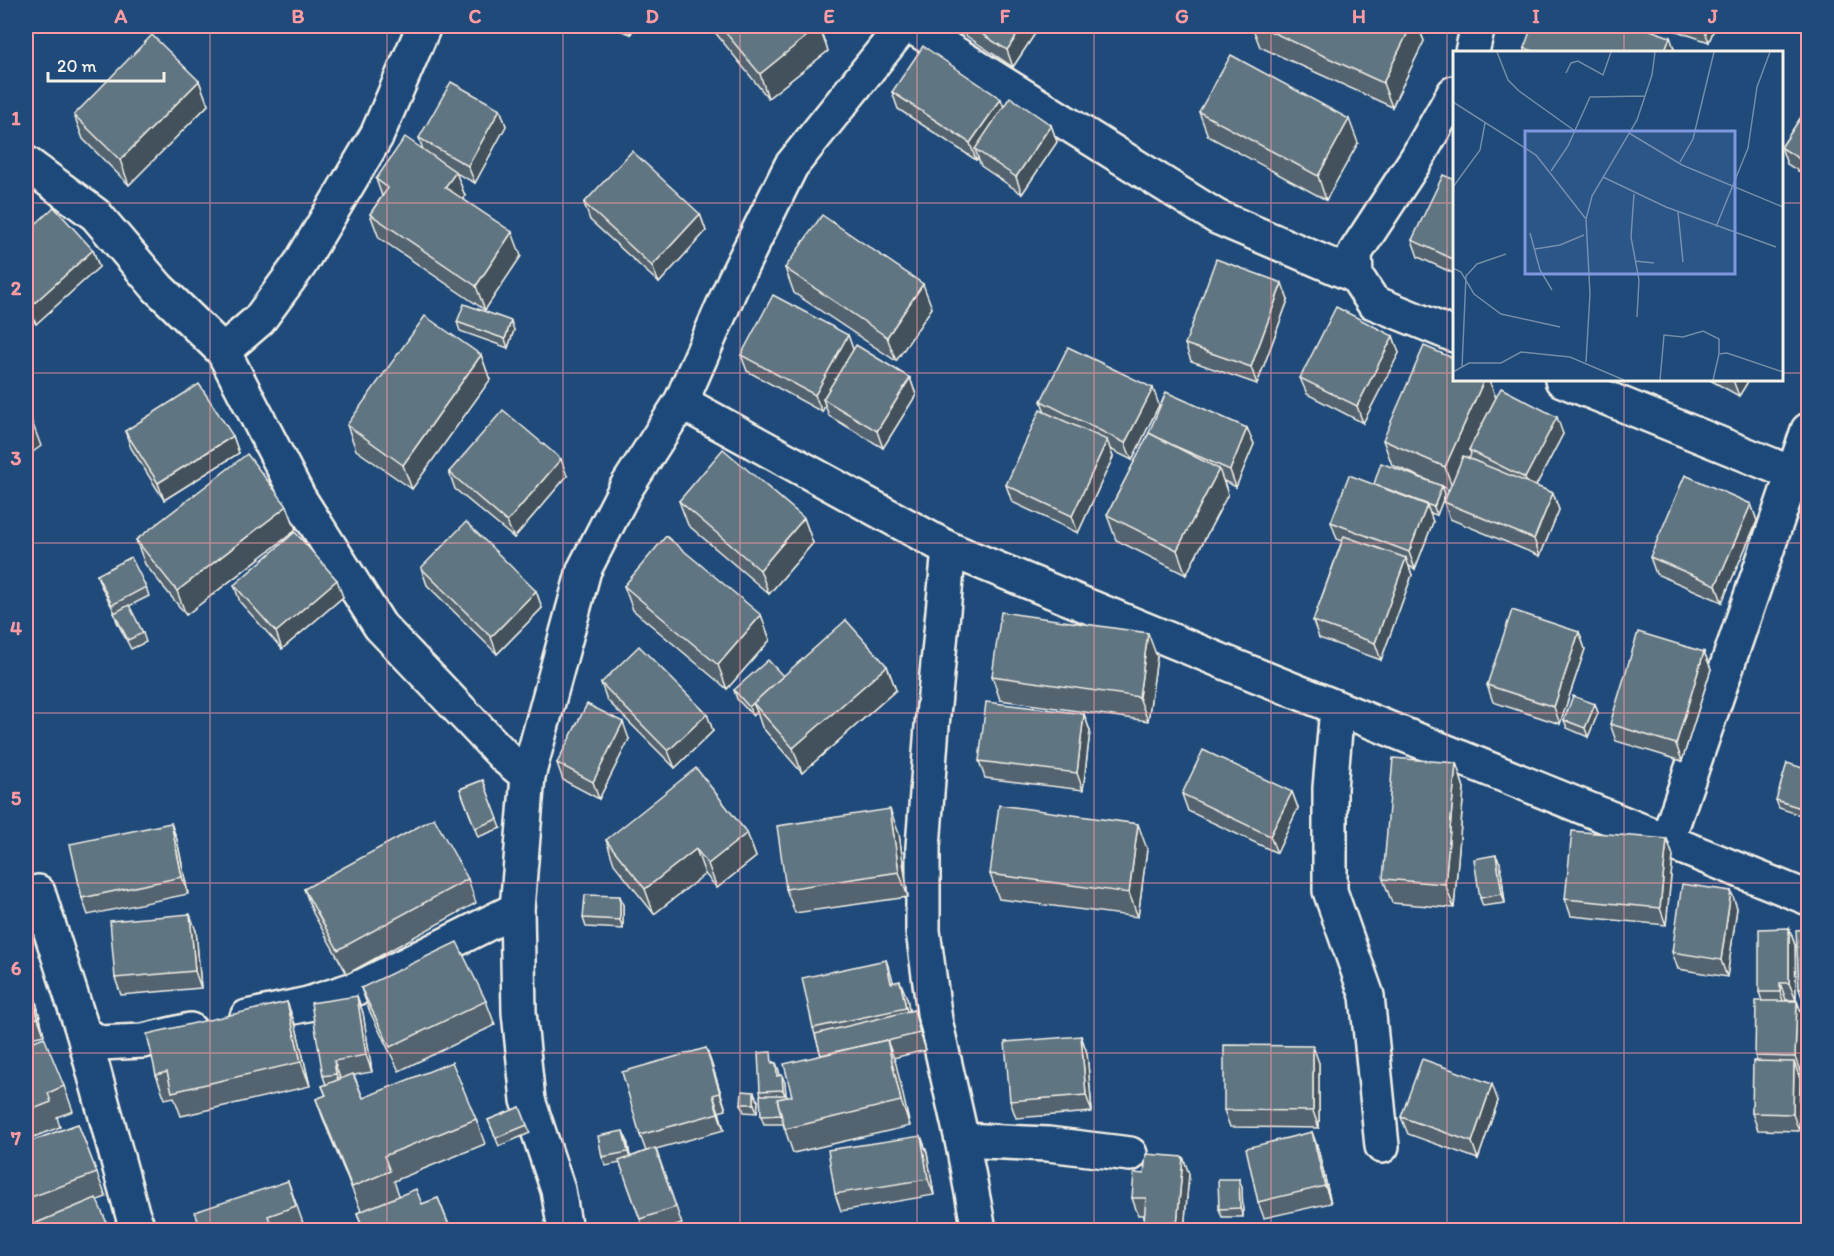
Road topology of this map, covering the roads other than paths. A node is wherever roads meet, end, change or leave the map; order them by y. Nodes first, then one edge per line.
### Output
1 (424, 26) edge
2 (903, 26) edge
3 (911, 26) edge
4 (1478, 26) edge
5 (1472, 51) edge
6 (1453, 96) edge
7 (26, 163) edge
8 (1356, 276) junction
9 (1453, 334) edge
10 (223, 351) junction
11 (1564, 381) edge
12 (681, 402) junction
13 (1809, 430) edge
14 (1801, 476) edge
15 (949, 549) junction
16 (1337, 708) junction
17 (528, 776) junction
18 (1667, 841) junction
19 (38, 892) dead end
20 (1809, 898) edge
21 (517, 909) junction
22 (83, 1032) junction
23 (962, 1140) junction
24 (1382, 1146) dead end
25 (1130, 1154) dead end
26 (139, 1230) edge
27 (565, 1230) edge
28 (979, 1230) edge

1 - 10 street
2 - 12 street
3 - 8 street
4 - 5 street
6 - 8 street
7 - 10 street
8 - 9 street
10 - 17 street
11 - 14 street
12 - 15 street
12 - 17 street
13 - 14 street
14 - 18 street
15 - 16 street
15 - 23 street
16 - 18 street
16 - 24 street
17 - 21 street
18 - 20 street
19 - 22 street
21 - 22 street
21 - 27 street
22 - 26 street
23 - 25 street
23 - 28 street

